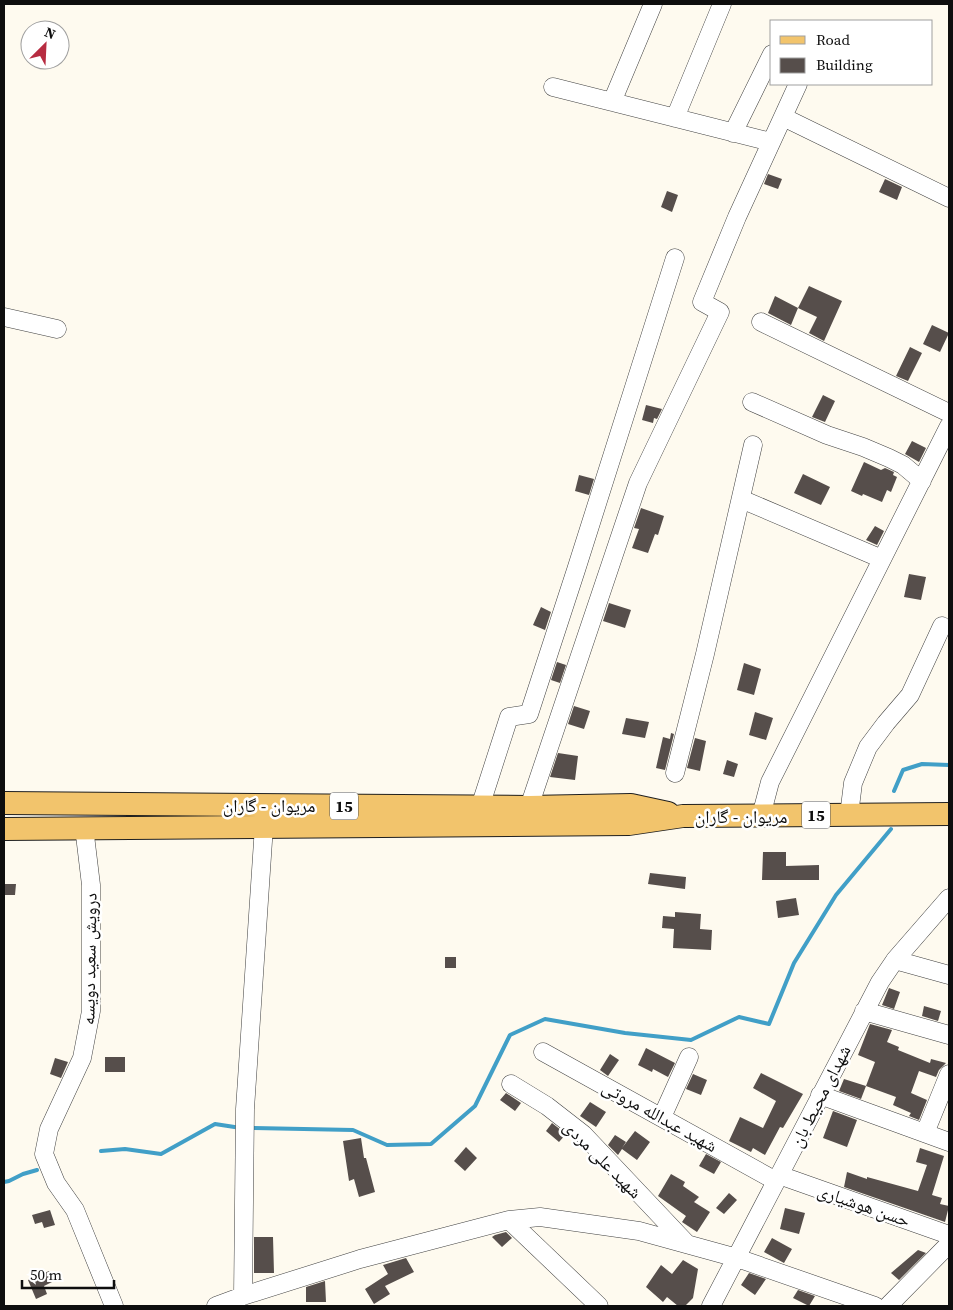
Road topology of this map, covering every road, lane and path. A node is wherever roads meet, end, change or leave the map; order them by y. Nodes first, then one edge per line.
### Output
1 (653, 4) edge
2 (722, 4) edge
3 (770, 58) edge
4 (798, 85) edge
5 (553, 87) dead end
6 (612, 102) junction
7 (783, 117) junction
8 (675, 118) junction
9 (733, 133) junction
10 (771, 142) junction
11 (949, 198) edge
12 (675, 258) dead end
13 (4, 317) edge
14 (761, 322) dead end
15 (57, 329) dead end
16 (752, 402) dead end
17 (949, 413) edge
18 (949, 426) edge
19 (753, 445) dead end
20 (922, 482) junction
21 (741, 499) junction
22 (882, 559) junction
23 (942, 626) dead end
24 (675, 773) dead end
25 (10, 803) edge
26 (480, 807) junction
27 (530, 807) junction
28 (949, 814) edge
29 (849, 815) junction
30 (684, 816) junction
31 (761, 816) junction
32 (264, 826) junction
33 (84, 827) junction
34 (12, 828) edge
35 (949, 898) edge
36 (895, 960) junction
37 (949, 975) edge
38 (864, 1011) junction
39 (949, 1035) edge
40 (543, 1052) dead end
41 (689, 1058) dead end
42 (949, 1074) edge
43 (510, 1084) dead end
44 (820, 1095) junction
45 (662, 1117) junction
46 (925, 1133) junction
47 (949, 1142) edge
48 (777, 1178) junction
49 (509, 1220) junction
50 (949, 1235) edge
51 (949, 1244) edge
52 (687, 1245) junction
53 (737, 1258) junction
54 (243, 1296) junction
55 (114, 1306) edge
56 (216, 1306) edge
57 (599, 1306) edge
58 (711, 1306) edge
59 (875, 1306) edge
60 (888, 1306) edge

1 - 6 street
2 - 8 street
3 - 9 street
4 - 7 street
5 - 6 street
6 - 8 street
7 - 10 street
7 - 11 street
8 - 9 street
9 - 10 street
10 - 27 street
12 - 26 street
13 - 15 street
14 - 17 street
16 - 20 street
18 - 20 street
19 - 21 street
20 - 22 street
21 - 22 street
21 - 24 street
22 - 31 street
23 - 29 street
25 - 26 main road, مریوان - گاران / 15
25 - 34 main road
26 - 27 main road, مریوان - گاران / 15
27 - 30 main road, مریوان - گاران / 15
28 - 29 main road, مریوان - گاران / 15
29 - 31 main road, مریوان - گاران / 15
30 - 31 main road, مریوان - گاران / 15
30 - 32 main road, مریوان - گاران / 15
32 - 33 main road, مریوان - گاران / 15
32 - 54 street
33 - 34 main road, مریوان - گاران / 15
33 - 55 street, درویش سعید دویسه
35 - 36 street, شهدای محیط بان
36 - 37 street
36 - 38 street, شهدای محیط بان
38 - 39 street
38 - 44 street, شهدای محیط بان
40 - 45 street, شهید عبدالله مروتی
41 - 45 street
42 - 46 street
43 - 52 street, شهید علی مردی
44 - 46 street
44 - 48 street, شهدای محیط بان
45 - 48 street, شهید عبدالله مروتی
46 - 47 street
48 - 50 street, حسن هوشیاری
48 - 53 street, شهدای محیط بان
49 - 52 street
49 - 54 street
49 - 57 street
51 - 60 street
52 - 53 street
53 - 58 street, شهدای محیط بان
53 - 59 street
54 - 56 street

